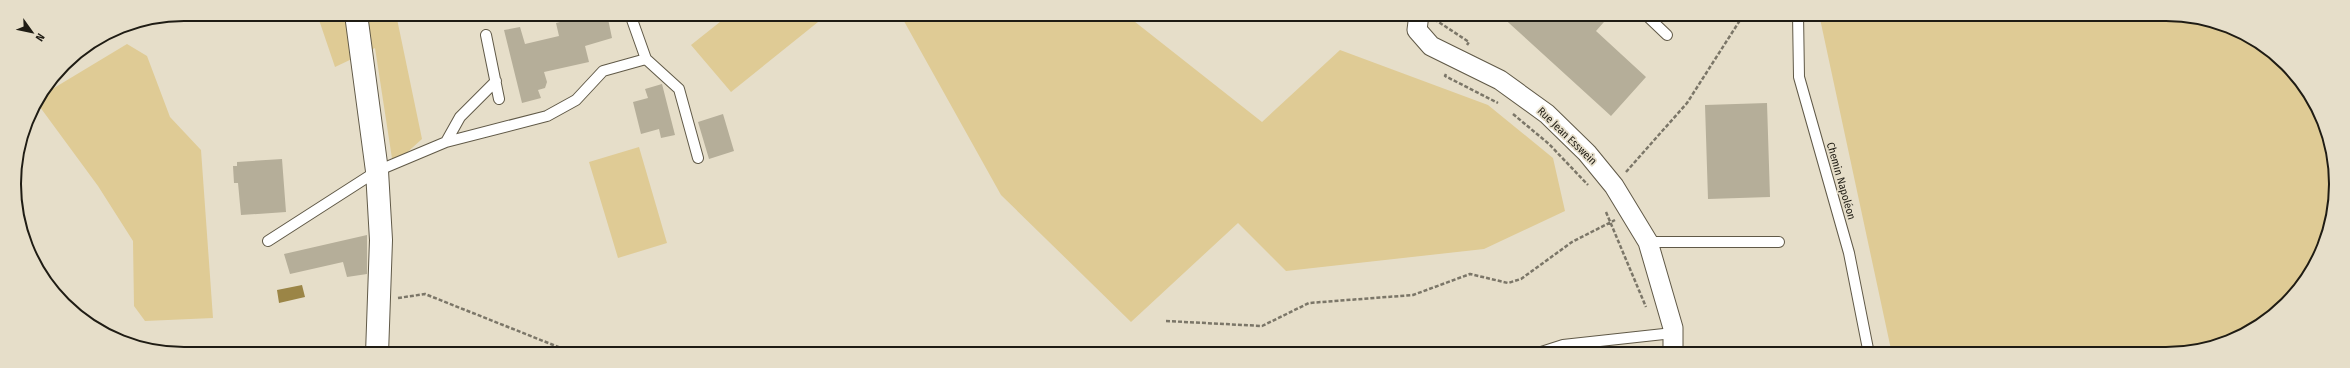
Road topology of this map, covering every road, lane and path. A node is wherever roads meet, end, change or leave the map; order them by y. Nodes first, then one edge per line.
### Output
1 (357, 21) edge
2 (632, 21) edge
3 (1418, 21) edge
4 (1438, 21) edge
5 (1652, 21) edge
6 (1740, 21) edge
7 (1798, 21) edge
8 (1667, 35) dead end
9 (486, 36) dead end
10 (646, 59) junction
11 (1457, 59) junction
12 (496, 81) junction
13 (499, 99) dead end
14 (1503, 105) dead end
15 (1509, 110) dead end
16 (446, 142) junction
17 (698, 158) dead end
18 (376, 171) junction
19 (1614, 186) junction
20 (1590, 188) dead end
21 (1604, 206) dead end
22 (1630, 213) junction
23 (1612, 222) junction
24 (268, 241) dead end
25 (1648, 242) junction
26 (1779, 242) dead end
27 (379, 300) junction
28 (1166, 321) dead end
29 (1673, 333) junction
30 (1654, 335) junction
31 (377, 347) edge
32 (558, 347) edge
33 (1557, 347) edge
34 (1673, 347) edge
35 (1868, 347) edge

1 - 18 street
2 - 10 lane
3 - 11 street, Rue Jean Esswein
4 - 11 path
5 - 8 lane
6 - 19 path
7 - 35 lane, Chemin Napoléon
9 - 12 lane
10 - 16 lane
10 - 17 lane
11 - 14 path
11 - 19 street, Rue Jean Esswein
12 - 13 lane
12 - 16 lane
15 - 20 path
16 - 18 lane
18 - 24 lane
18 - 27 street
19 - 22 street, Rue Jean Esswein
21 - 23 path
22 - 23 path
22 - 25 street, Rue Jean Esswein
23 - 28 path
23 - 30 path
25 - 26 lane
25 - 29 street, Rue Jean Esswein
27 - 31 street
27 - 32 path
29 - 30 lane
29 - 34 street, Rue Jean Esswein
30 - 33 lane

